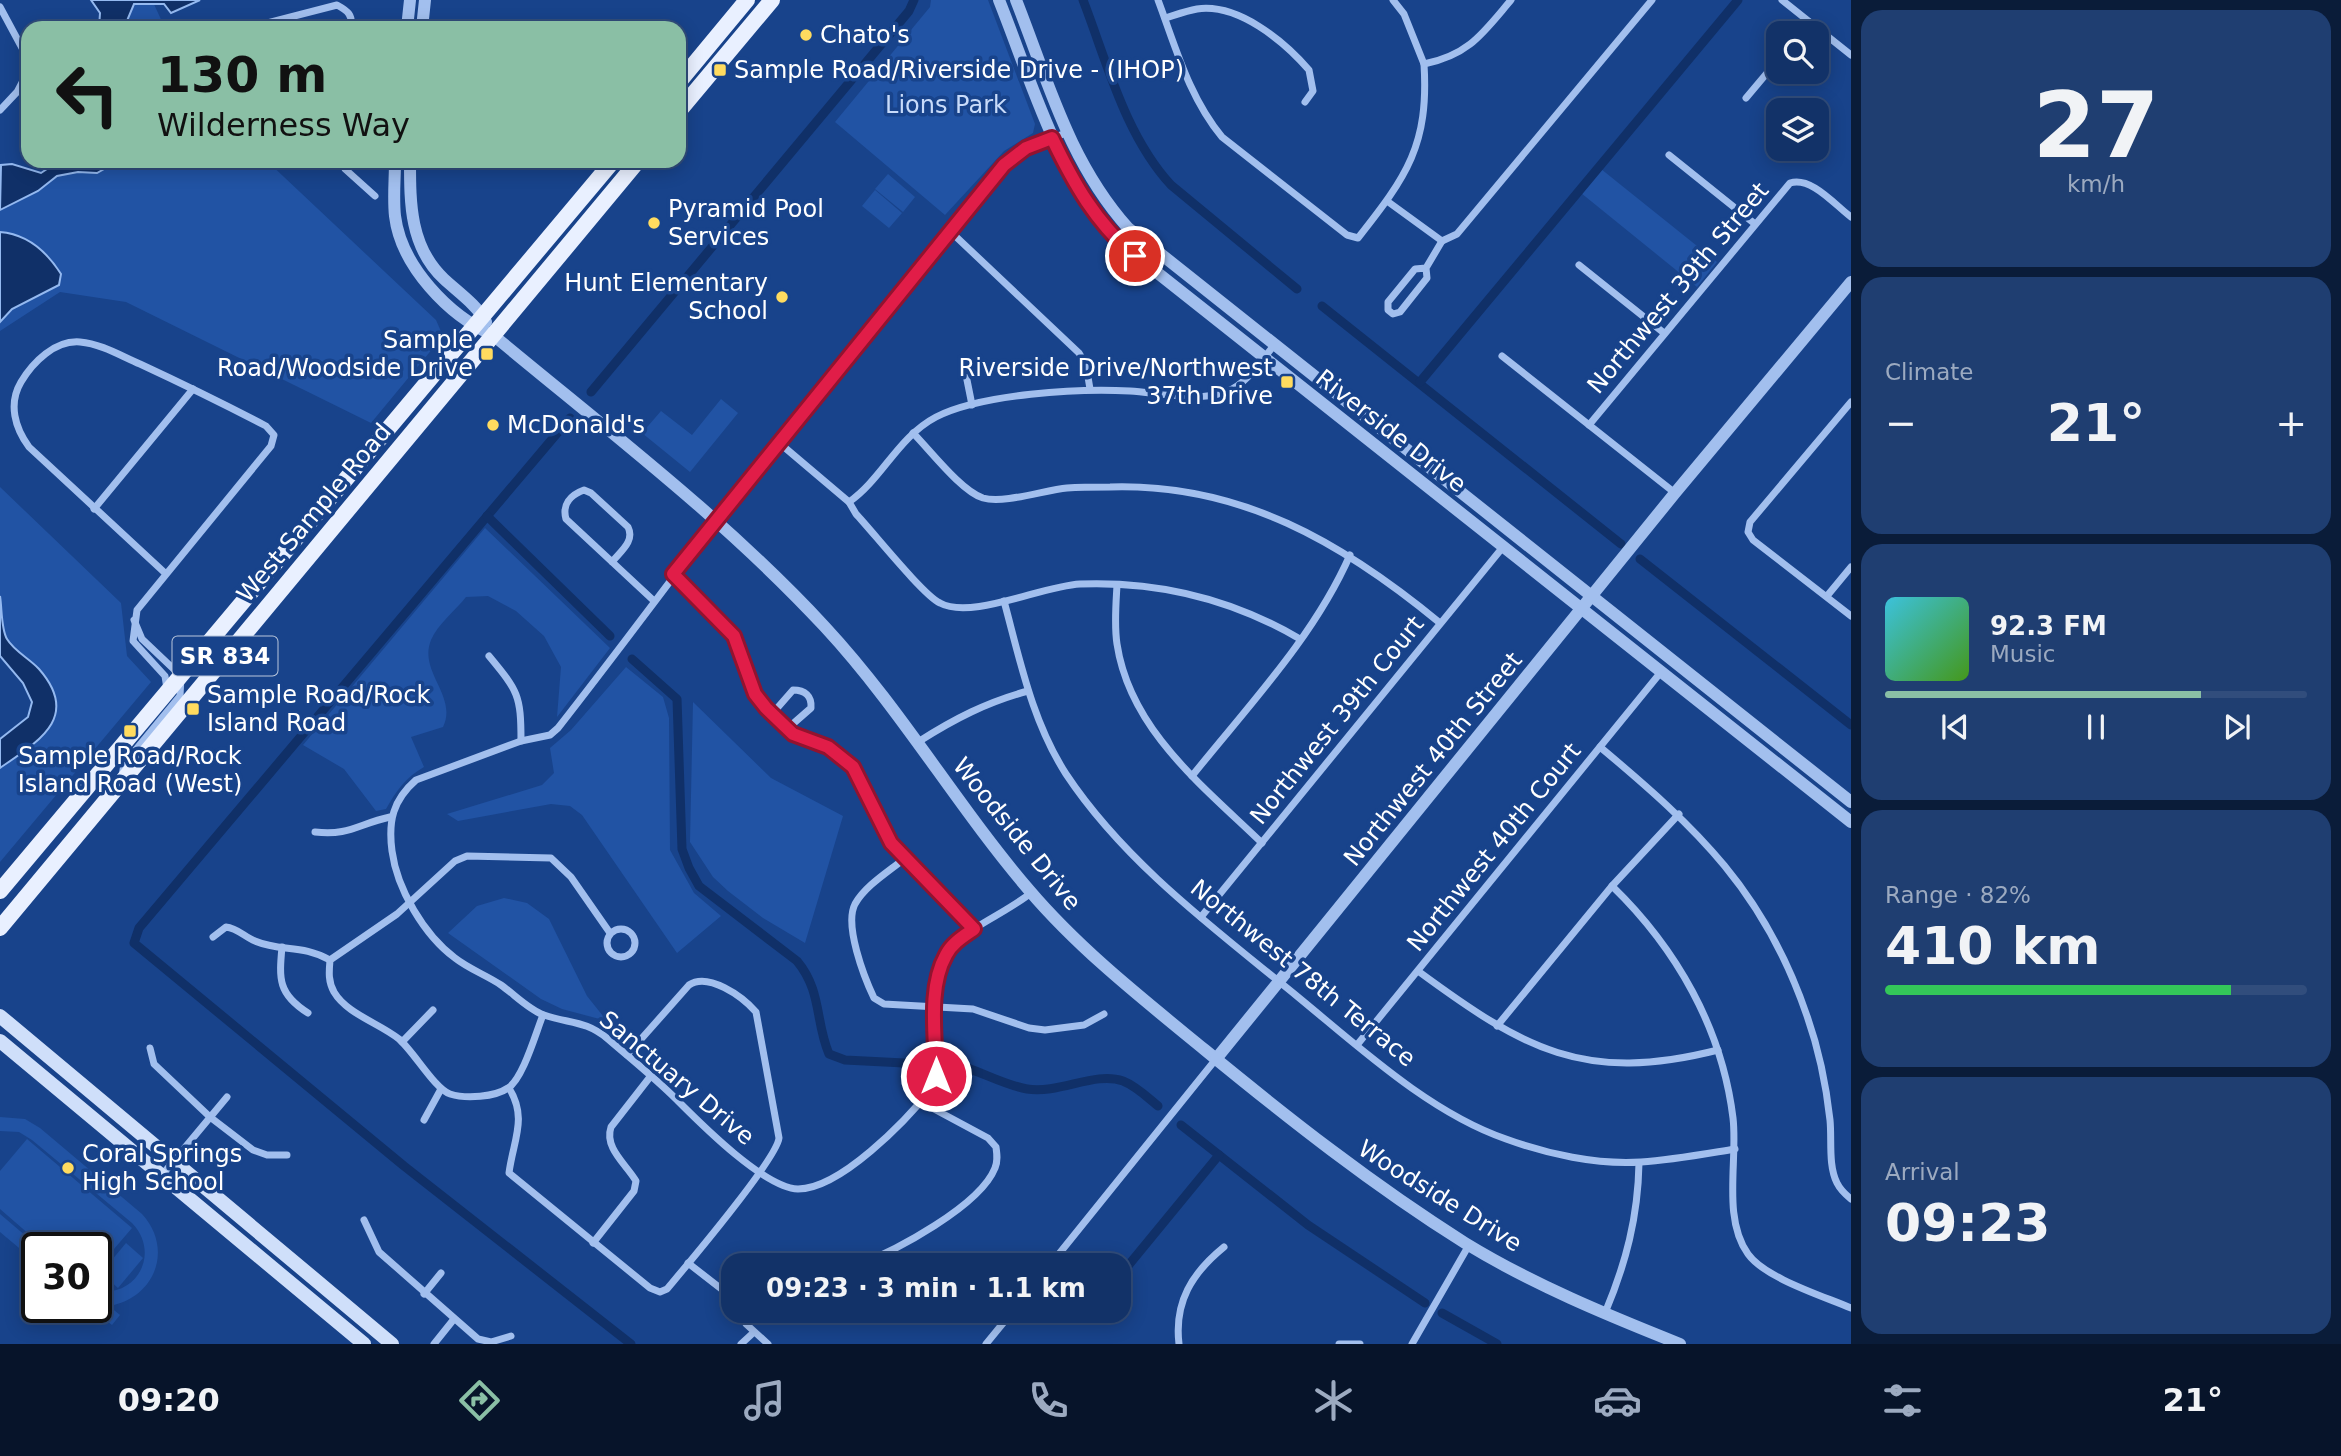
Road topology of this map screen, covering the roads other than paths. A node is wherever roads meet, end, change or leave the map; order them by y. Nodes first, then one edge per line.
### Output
1 (410, 0) edge
2 (425, 0) edge
3 (747, 0) edge
4 (754, 0) edge
5 (772, 0) edge
6 (999, 0) edge
7 (1016, 0) edge
8 (1158, 0) edge
9 (1393, 0) edge
10 (1511, 0) edge
11 (1652, 0) edge
12 (1782, 0) edge
13 (0, 7) edge
14 (1165, 18) junction
15 (275, 21) edge
16 (352, 21) edge
17 (408, 21) edge
18 (423, 21) edge
19 (1809, 21) edge
20 (717, 36) junction
21 (1829, 37) edge
22 (21, 46) edge
23 (728, 53) junction
24 (1851, 55) edge
25 (1424, 64) junction
26 (686, 74) edge
27 (1766, 74) edge
28 (21, 84) edge
29 (686, 91) edge
30 (1746, 98) dead end
31 (1305, 102) dead end
32 (686, 103) edge
33 (0, 110) edge
34 (1066, 133) junction
35 (1052, 138) junction
36 (1669, 155) dead end
37 (345, 168) edge
38 (395, 168) edge
39 (410, 168) edge
40 (608, 168) edge
41 (632, 168) edge
42 (375, 197) dead end
43 (1387, 201) junction
44 (1851, 217) edge
45 (1755, 224) junction
46 (951, 232) junction
47 (1442, 241) junction
48 (1579, 265) dead end
49 (1426, 268) junction
50 (1851, 282) edge
51 (478, 321) junction
52 (1664, 333) junction
53 (492, 335) junction
54 (1275, 344) junction
55 (1502, 356) dead end
56 (1264, 358) junction
57 (966, 374) dead end
58 (193, 388) junction
59 (1090, 389) junction
60 (1851, 402) edge
61 (972, 405) junction
62 (1590, 425) junction
63 (914, 433) junction
64 (777, 441) junction
65 (379, 442) junction
66 (1675, 493) junction
67 (355, 500) junction
68 (849, 502) junction
69 (94, 509) junction
70 (715, 520) junction
71 (1503, 547) junction
72 (1350, 555) junction
73 (612, 562) junction
74 (1851, 567) edge
75 (165, 573) junction
76 (673, 574) junction
77 (260, 584) junction
78 (1117, 585) junction
79 (1827, 596) junction
80 (1591, 597) junction
81 (653, 600) junction
82 (1004, 600) junction
83 (1582, 608) junction
84 (1851, 616) edge
85 (134, 620) junction
86 (1440, 623) junction
87 (1300, 639) junction
88 (489, 656) dead end
89 (1661, 672) junction
90 (181, 676) junction
91 (198, 689) junction
92 (1028, 691) junction
93 (168, 692) junction
94 (772, 714) junction
95 (787, 729) junction
96 (521, 741) junction
97 (918, 742) junction
98 (1600, 747) junction
99 (1192, 776) junction
100 (121, 778) junction
101 (1851, 802) edge
102 (1679, 814) junction
103 (390, 817) junction
104 (1851, 822) edge
105 (314, 832) dead end
106 (1262, 843) junction
107 (904, 859) junction
108 (1612, 886) junction
109 (0, 891) edge
110 (1031, 893) junction
111 (409, 899) junction
112 (1201, 917) junction
113 (0, 928) edge
114 (974, 929) junction
115 (610, 933) junction
116 (214, 937) dead end
117 (282, 947) junction
118 (330, 960) junction
119 (1418, 971) junction
120 (1280, 982) junction
121 (935, 1006) junction
122 (433, 1010) dead end
123 (308, 1013) dead end
124 (1104, 1014) dead end
125 (542, 1015) junction
126 (0, 1016) edge
127 (1497, 1026) junction
128 (0, 1041) edge
129 (401, 1042) junction
130 (1357, 1045) junction
131 (150, 1048) dead end
132 (1718, 1050) junction
133 (627, 1055) junction
134 (1216, 1059) junction
135 (650, 1077) junction
136 (509, 1088) junction
137 (441, 1089) junction
138 (227, 1097) dead end
139 (921, 1102) junction
140 (210, 1117) junction
141 (424, 1120) dead end
142 (1735, 1149) junction
143 (287, 1155) dead end
144 (174, 1161) junction
145 (1639, 1163) junction
146 (760, 1170) junction
147 (162, 1175) junction
148 (1851, 1199) edge
149 (225, 1204) junction
150 (213, 1219) junction
151 (364, 1220) dead end
152 (593, 1243) junction
153 (1469, 1245) junction
154 (1224, 1247) dead end
155 (885, 1253) edge
156 (1060, 1253) edge
157 (688, 1263) junction
158 (441, 1273) dead end
159 (721, 1289) edge
160 (424, 1294) junction
161 (1851, 1308) edge
162 (1605, 1313) junction
163 (454, 1319) junction
164 (746, 1323) edge
165 (1004, 1323) edge
166 (753, 1333) junction
167 (511, 1336) dead end
168 (989, 1343) edge
169 (364, 1344) edge
170 (392, 1344) edge
171 (434, 1344) edge
172 (741, 1344) edge
173 (768, 1344) edge
174 (1179, 1344) edge
175 (1339, 1344) edge
176 (1360, 1344) edge
177 (1412, 1344) edge
178 (1680, 1344) edge

1 - 17 street
2 - 18 street
3 - 20 main road
4 - 23 main road
5 - 23 main road
6 - 35 street, Riverside Drive
7 - 34 street, Riverside Drive
8 - 14 street
9 - 25 street
10 - 25 street
11 - 47 street
12 - 19 street
13 - 22 street
14 - 31 street
14 - 43 street
15 - 16 street
20 - 26 main road
20 - 29 main road
21 - 24 street
23 - 32 main road
25 - 43 street
27 - 30 street
28 - 33 street
34 - 35 street
34 - 54 street, Riverside Drive
35 - 46 street
35 - 56 street, Riverside Drive
36 - 45 street
37 - 42 street
38 - 51 street
39 - 51 street
40 - 51 main road, West Sample Road / SR 834
41 - 53 main road, West Sample Road / SR 834
43 - 47 street
44 - 45 street, Northwest 39th Street
45 - 52 street, Northwest 39th Street
46 - 59 street
46 - 64 street
47 - 49 street
48 - 52 street
49 - 49 street
50 - 66 street, Northwest 40th Street
51 - 53 street, Woodside Drive
51 - 65 main road, West Sample Road / SR 834
52 - 62 street, Northwest 39th Street
53 - 67 main road, West Sample Road / SR 834
53 - 70 street, Woodside Drive
54 - 56 street
54 - 80 street, Riverside Drive
55 - 62 street
56 - 59 street
56 - 71 street, Riverside Drive
57 - 61 street
58 - 69 street
58 - 69 street
58 - 75 street
59 - 61 street
60 - 79 street
61 - 63 street
62 - 66 street
63 - 68 street
63 - 72 street
64 - 68 street
64 - 70 street
65 - 67 main road
65 - 77 main road, West Sample Road / SR 834
66 - 80 street, Northwest 40th Street
67 - 91 main road, West Sample Road / SR 834
68 - 82 street
69 - 75 street
70 - 76 street
70 - 97 street, Woodside Drive
71 - 83 street, Riverside Drive
71 - 86 street, Northwest 39th Court
72 - 86 street
72 - 87 street
73 - 73 street
73 - 81 street
74 - 79 street
75 - 85 street
76 - 81 street
76 - 94 street
77 - 90 main road, West Sample Road / SR 834
77 - 91 main road
78 - 82 street
78 - 87 street
78 - 99 street
79 - 84 street
80 - 83 street, Northwest 40th Street
80 - 101 street, Riverside Drive
81 - 96 street
82 - 92 street, Northwest 78th Terrace
83 - 89 street, Riverside Drive
83 - 120 street, Northwest 40th Street
85 - 90 street
85 - 93 street
86 - 106 street, Northwest 39th Court
87 - 99 street
88 - 96 street
89 - 98 street, Northwest 40th Court
89 - 104 street, Riverside Drive
90 - 93 main road, West Sample Road / SR 834
90 - 100 street
91 - 100 main road, West Sample Road / SR 834
92 - 97 street
92 - 112 street, Northwest 78th Terrace
93 - 109 main road, West Sample Road / SR 834
94 - 95 street
94 - 95 street
95 - 107 street
96 - 103 street
97 - 110 street, Woodside Drive
98 - 102 street
98 - 119 street, Northwest 40th Court
99 - 106 street
100 - 113 main road, West Sample Road / SR 834
102 - 108 street
102 - 148 street
103 - 105 street
103 - 111 street, Sanctuary Drive
106 - 112 street, Northwest 39th Court
107 - 114 street
107 - 121 street
108 - 127 street
108 - 132 street
110 - 114 street, Sanctuary Drive
110 - 134 street, Woodside Drive
111 - 115 street
111 - 118 street
111 - 125 street, Sanctuary Drive
112 - 120 street, Northwest 78th Terrace
114 - 121 street, Sanctuary Drive
115 - 115 street
116 - 117 street
117 - 118 street
117 - 123 street
118 - 129 street
119 - 127 street
119 - 130 street, Northwest 40th Court
120 - 130 street, Northwest 78th Terrace
120 - 134 street, Northwest 40th Street
121 - 124 street
121 - 139 street, Sanctuary Drive
122 - 129 street
125 - 133 street, Sanctuary Drive
125 - 136 street
126 - 144 main road
127 - 132 street
128 - 147 main road
129 - 137 street
130 - 145 street, Northwest 78th Terrace
131 - 140 street
132 - 142 street
133 - 135 street, Sanctuary Drive
133 - 146 street
134 - 153 street, Woodside Drive
134 - 156 street, Northwest 40th Street
135 - 146 street, Sanctuary Drive
135 - 152 street
136 - 137 street
136 - 152 street
137 - 141 street
138 - 140 street
139 - 146 street, Sanctuary Drive
139 - 155 street
140 - 143 street
140 - 144 street
142 - 145 street, Northwest 78th Terrace
142 - 161 street
144 - 147 street
144 - 149 main road
145 - 162 street
146 - 157 street
147 - 150 main road
149 - 150 main road
149 - 170 main road
150 - 169 main road
151 - 160 street
152 - 157 street
153 - 162 street, Woodside Drive
153 - 177 street
154 - 174 street
157 - 159 street
158 - 160 street
160 - 163 street
162 - 178 street, Woodside Drive
163 - 167 street
163 - 171 street
164 - 166 street
165 - 168 street
166 - 172 street
166 - 173 street
175 - 176 street

